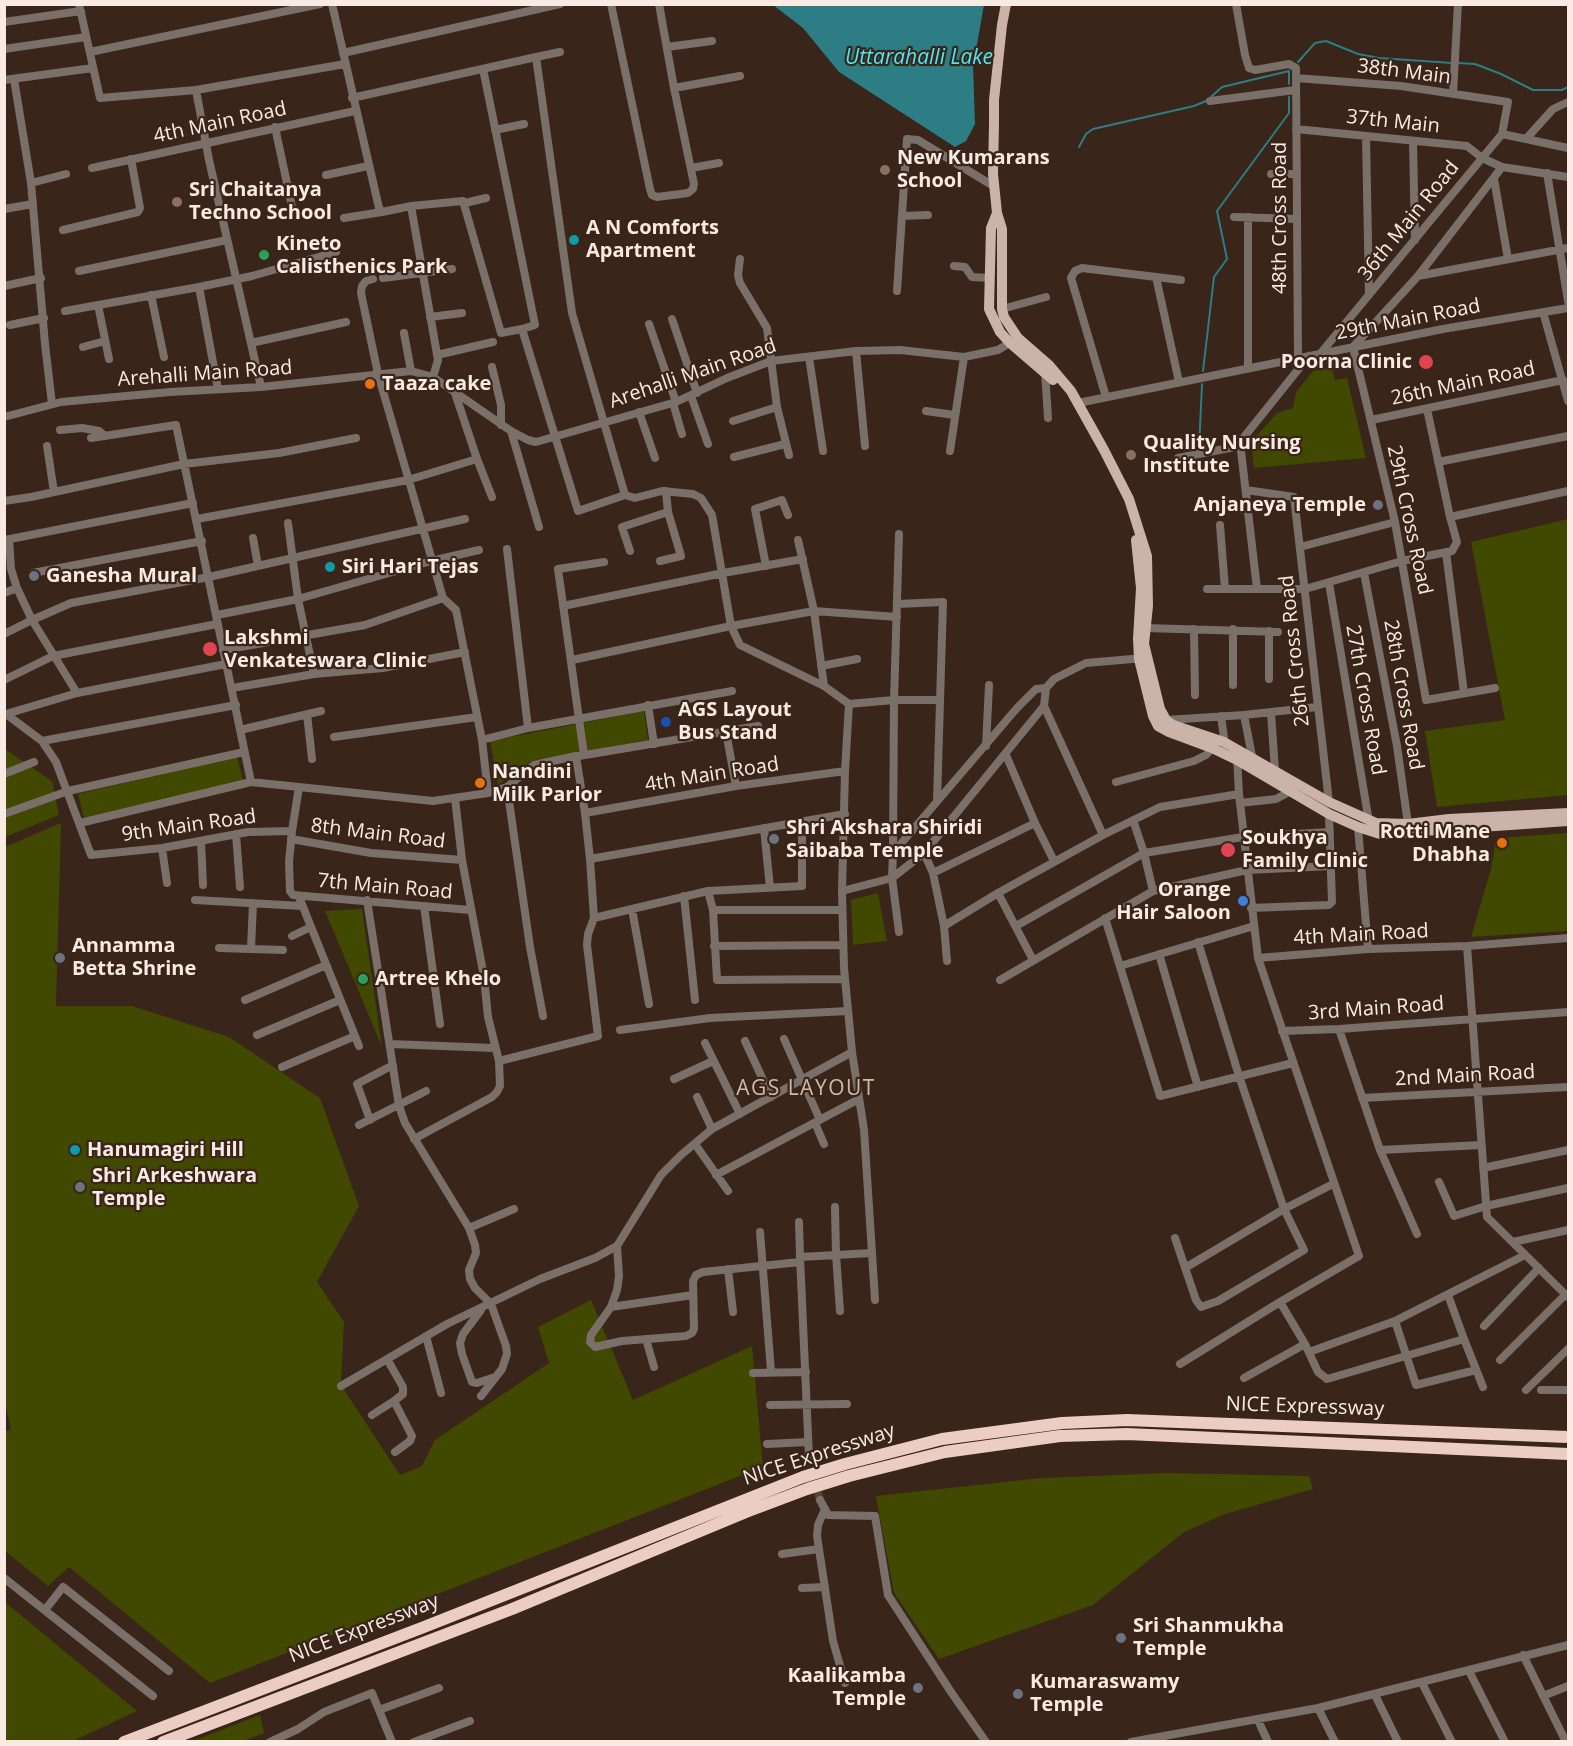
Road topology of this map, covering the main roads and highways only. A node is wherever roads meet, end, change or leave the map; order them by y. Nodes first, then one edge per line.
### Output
1 (1006, 4) edge
2 (997, 213) junction
3 (1014, 340) junction
4 (1143, 658) junction
5 (1329, 808) junction
6 (1569, 813) edge
7 (1569, 821) edge
8 (1569, 1437) edge
9 (1569, 1454) edge
10 (124, 1742) edge
11 (163, 1742) edge

1 - 2 main road
2 - 3 main road
2 - 3 main road
3 - 4 main road
3 - 4 main road
4 - 5 main road
4 - 5 main road
5 - 6 main road
5 - 7 main road
8 - 10 highway, NICE Expressway
9 - 11 highway, NICE Expressway

